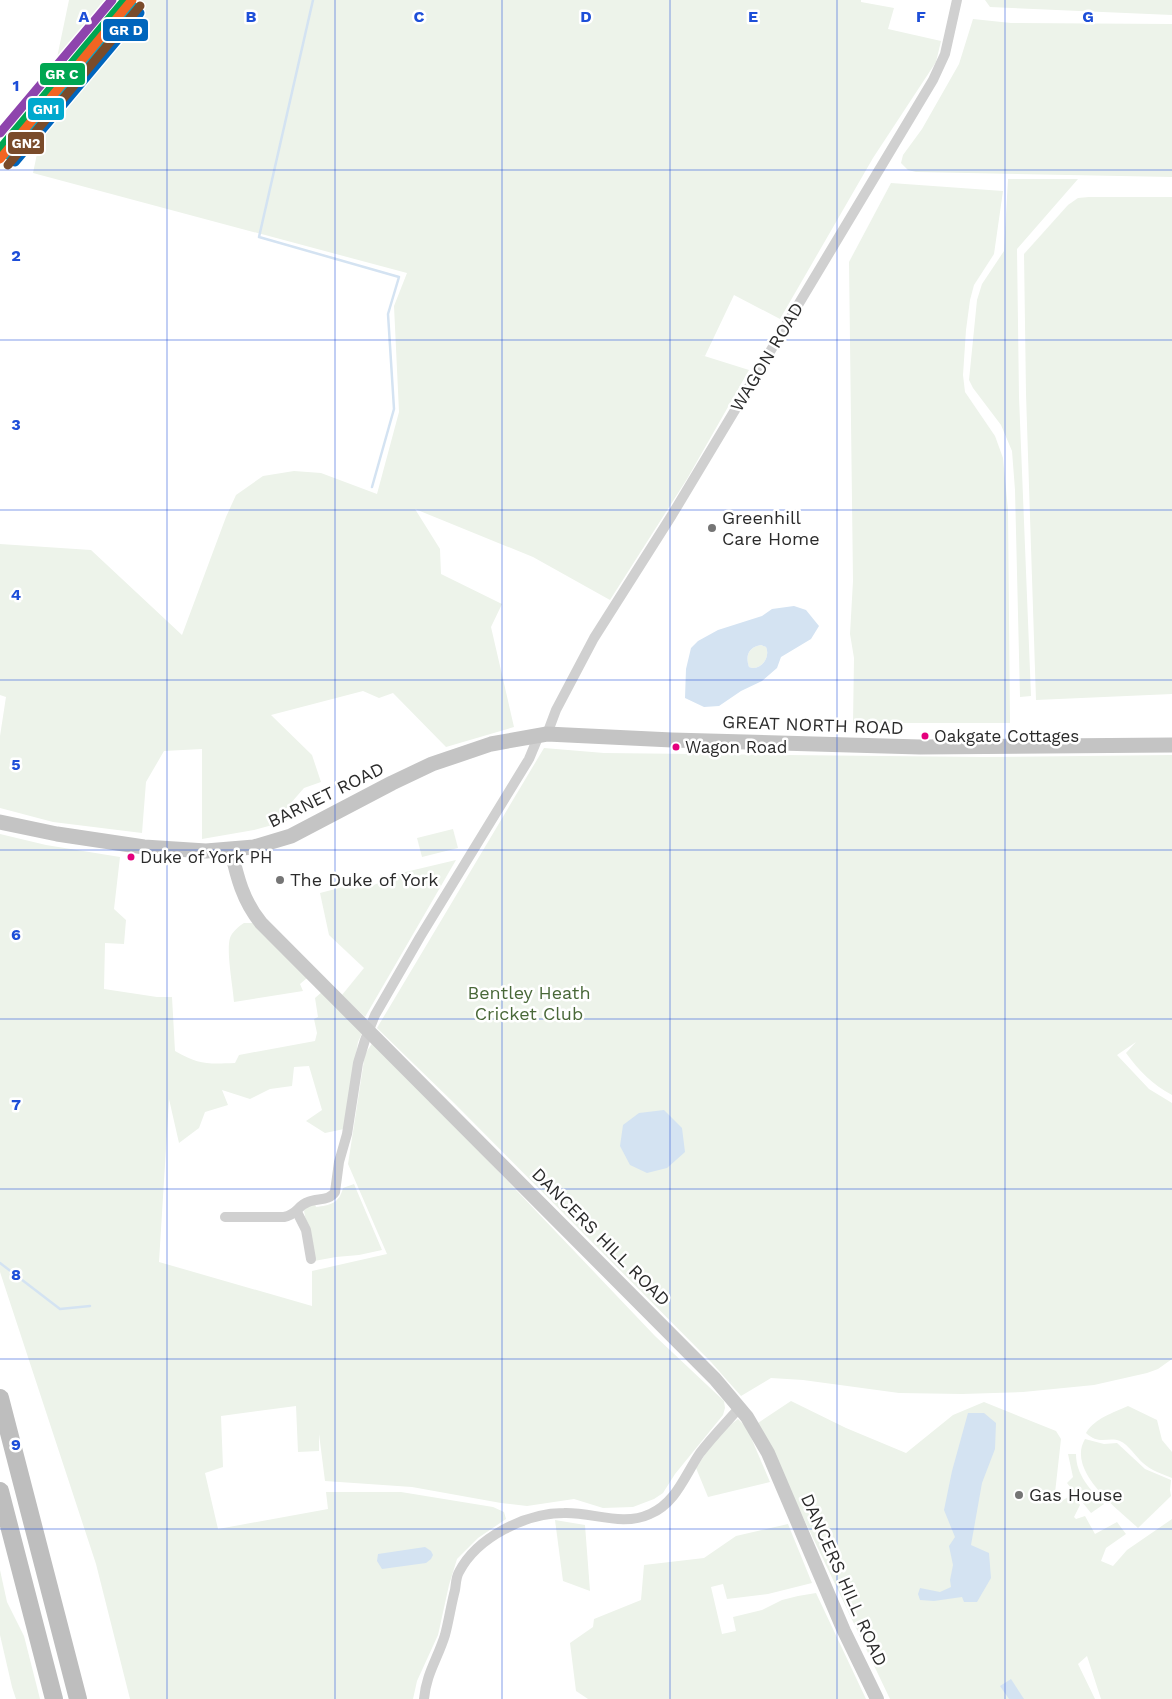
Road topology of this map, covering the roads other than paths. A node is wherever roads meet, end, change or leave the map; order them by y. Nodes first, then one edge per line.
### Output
1 (957, 0) edge
2 (543, 734) junction
3 (514, 739) joint
4 (1172, 745) edge
5 (0, 822) edge
6 (231, 850) junction
7 (369, 1030) junction
8 (297, 1212) junction
9 (225, 1216) dead end
10 (311, 1259) dead end
11 (0, 1398) edge
12 (740, 1407) junction
13 (0, 1491) edge
14 (54, 1699) edge
15 (78, 1699) edge
16 (424, 1699) edge
17 (877, 1699) edge

1 - 2 street, WAGON ROAD
2 - 3 main road, GREAT NORTH ROAD
2 - 4 main road, GREAT NORTH ROAD
2 - 7 street, WAGON ROAD
3 - 6 main road, BARNET ROAD
5 - 6 main road, BARNET ROAD
6 - 7 street, DANCERS HILL ROAD
7 - 8 street, WAGON ROAD
7 - 12 street, DANCERS HILL ROAD
8 - 9 street
8 - 10 street
11 - 15 highway
12 - 16 street
12 - 17 street, DANCERS HILL ROAD
13 - 14 highway

